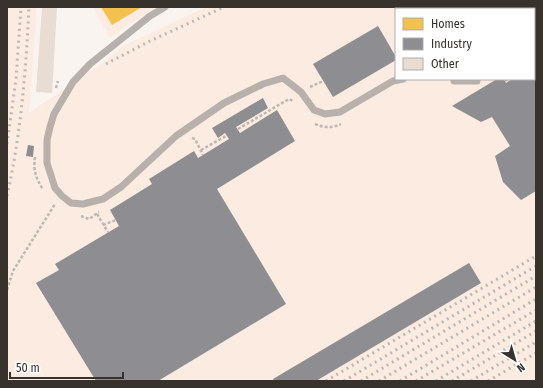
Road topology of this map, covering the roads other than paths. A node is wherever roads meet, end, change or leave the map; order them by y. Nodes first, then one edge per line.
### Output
1 (165, 7) edge
2 (398, 80) edge
3 (454, 81) dead end
4 (477, 81) dead end

1 - 2 lane
3 - 4 lane

